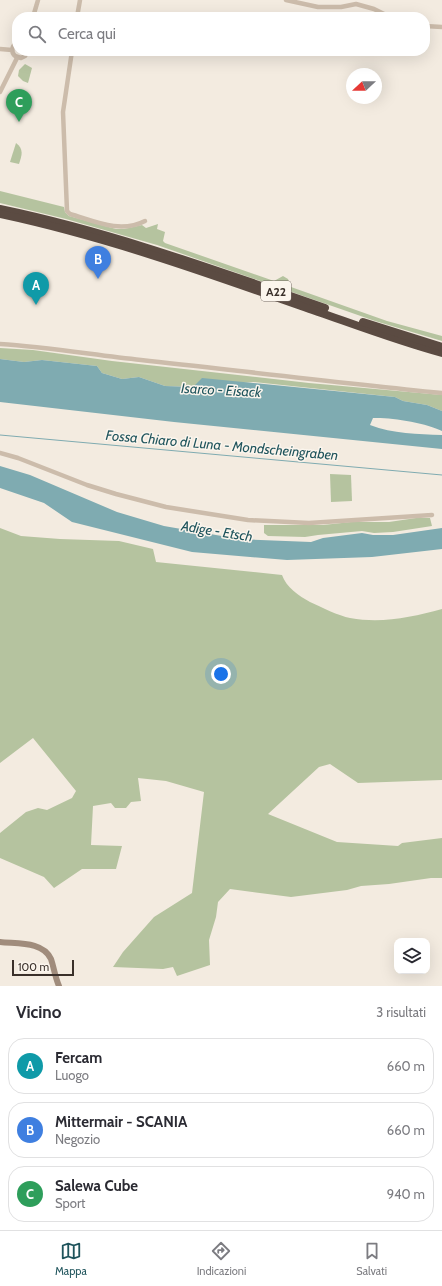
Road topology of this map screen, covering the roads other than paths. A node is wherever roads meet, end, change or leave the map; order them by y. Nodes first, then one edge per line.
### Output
1 (38, 0) edge
2 (80, 0) edge
3 (286, 0) edge
4 (355, 2) edge
5 (34, 12) edge
6 (78, 12) edge
7 (380, 12) edge
8 (430, 27) edge
9 (442, 28) edge
10 (0, 49) edge
11 (12, 50) edge
12 (25, 56) edge
13 (71, 56) edge
14 (17, 58) joint
15 (0, 92) edge
16 (0, 209) edge
17 (0, 214) edge
18 (0, 218) edge
19 (16, 218) junction
20 (145, 221) dead end
21 (0, 344) edge
22 (442, 347) edge
23 (442, 353) edge
24 (442, 393) edge
25 (0, 453) edge
26 (432, 515) dead end
27 (0, 942) edge
28 (59, 986) edge

1 - 5 street
2 - 6 street
3 - 4 street
4 - 7 street
8 - 9 street
10 - 11 street
12 - 14 street
13 - 20 street
14 - 15 street
16 - 22 highway, A22
17 - 19 highway, A22
18 - 19 highway
19 - 23 highway, A22
21 - 24 street
25 - 26 street
27 - 28 main road

